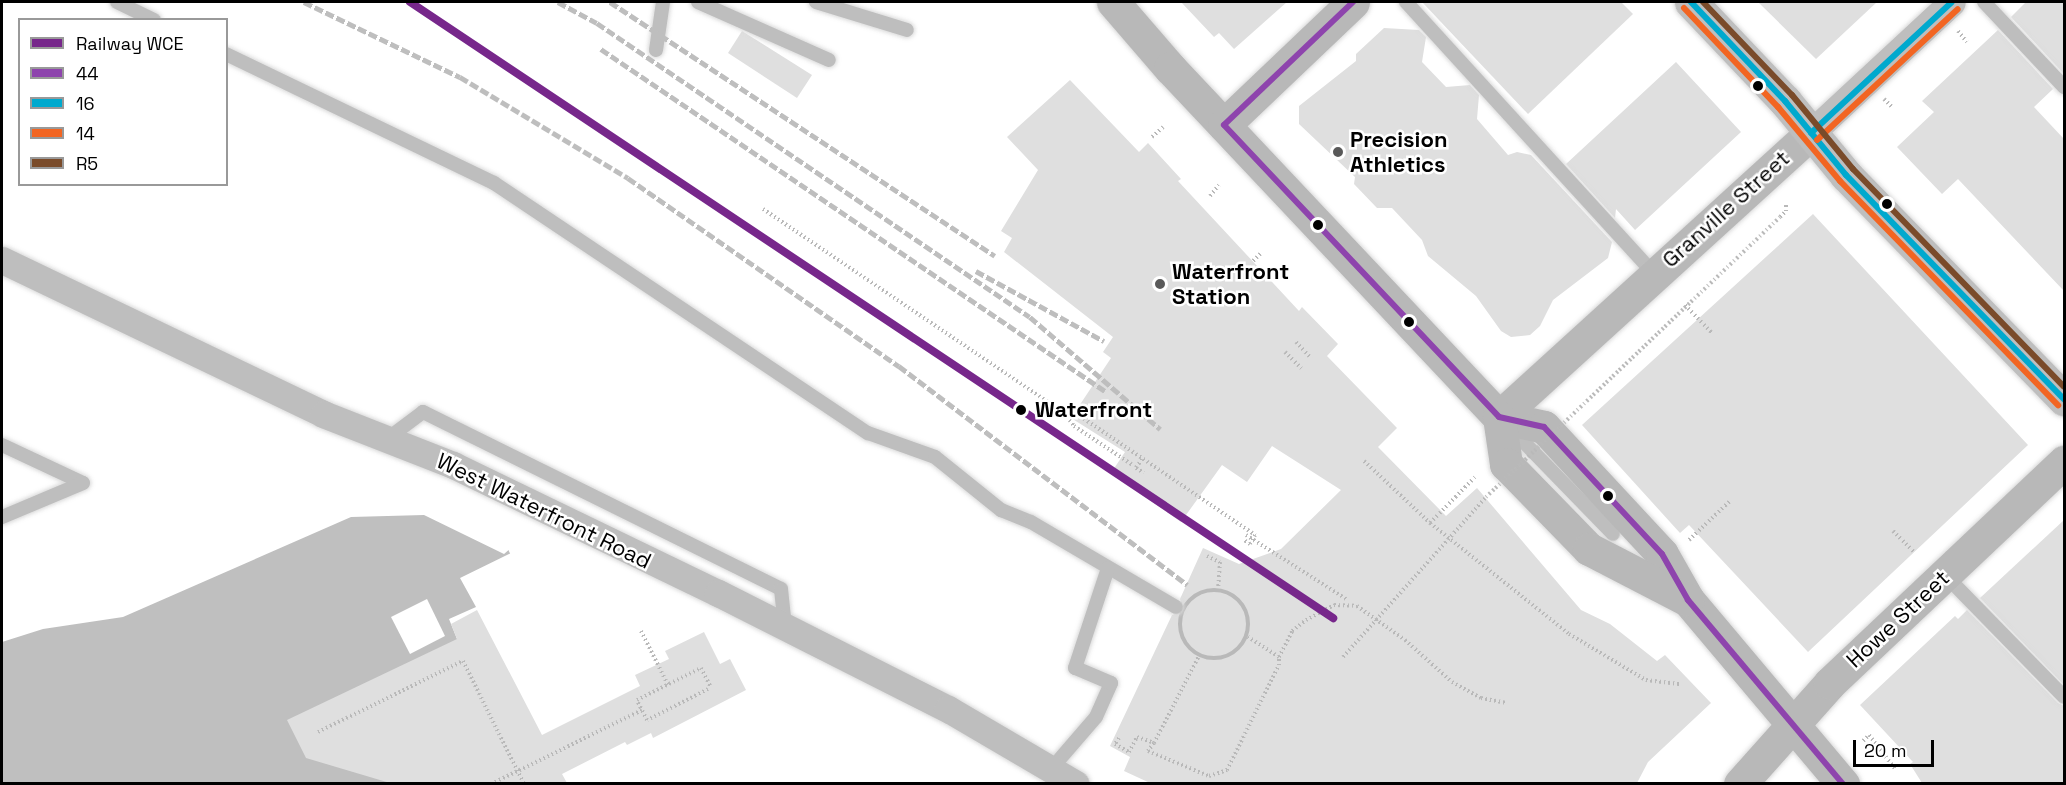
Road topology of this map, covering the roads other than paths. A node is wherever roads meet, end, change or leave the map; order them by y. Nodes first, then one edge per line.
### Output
1 (117, 2) edge
2 (663, 2) edge
3 (698, 2) edge
4 (816, 2) edge
5 (1113, 2) edge
6 (1353, 2) edge
7 (1406, 2) edge
8 (1691, 2) edge
9 (1952, 2) edge
10 (1984, 2) edge
11 (150, 18) edge
12 (907, 30) dead end
13 (656, 50) dead end
14 (228, 55) edge
15 (829, 60) dead end
16 (2064, 87) edge
17 (1224, 125) junction
18 (1810, 133) junction
19 (2, 262) edge
20 (1654, 273) junction
21 (2064, 399) edge
22 (1499, 417) junction
23 (387, 439) junction
24 (2, 445) edge
25 (2064, 462) edge
26 (2, 517) edge
27 (1613, 534) dead end
28 (1108, 568) junction
29 (1946, 575) junction
30 (1688, 600) junction
31 (1176, 608) dead end
32 (785, 627) junction
33 (2064, 697) edge
34 (1794, 722) junction
35 (1052, 768) junction
36 (1076, 783) edge
37 (1740, 783) edge
38 (1843, 783) edge

1 - 11 lane
2 - 13 lane
3 - 15 lane
4 - 12 lane
5 - 17 main road
6 - 17 main road
7 - 20 lane
8 - 18 main road
9 - 18 street, Granville Street
10 - 16 lane
14 - 28 lane
17 - 22 main road
18 - 20 main road, Granville Street
18 - 21 main road
19 - 23 street, West Waterfront Road
20 - 22 main road, Granville Street
22 - 27 lane
22 - 30 main road
22 - 30 main road
23 - 32 street, West Waterfront Road
23 - 32 lane
24 - 26 lane
25 - 29 main road, Howe Street
28 - 31 lane
28 - 35 lane
29 - 33 lane
29 - 34 main road, Howe Street
30 - 34 main road
32 - 35 street, West Waterfront Road
34 - 37 main road, Howe Street
34 - 38 main road
35 - 36 street, West Waterfront Road

